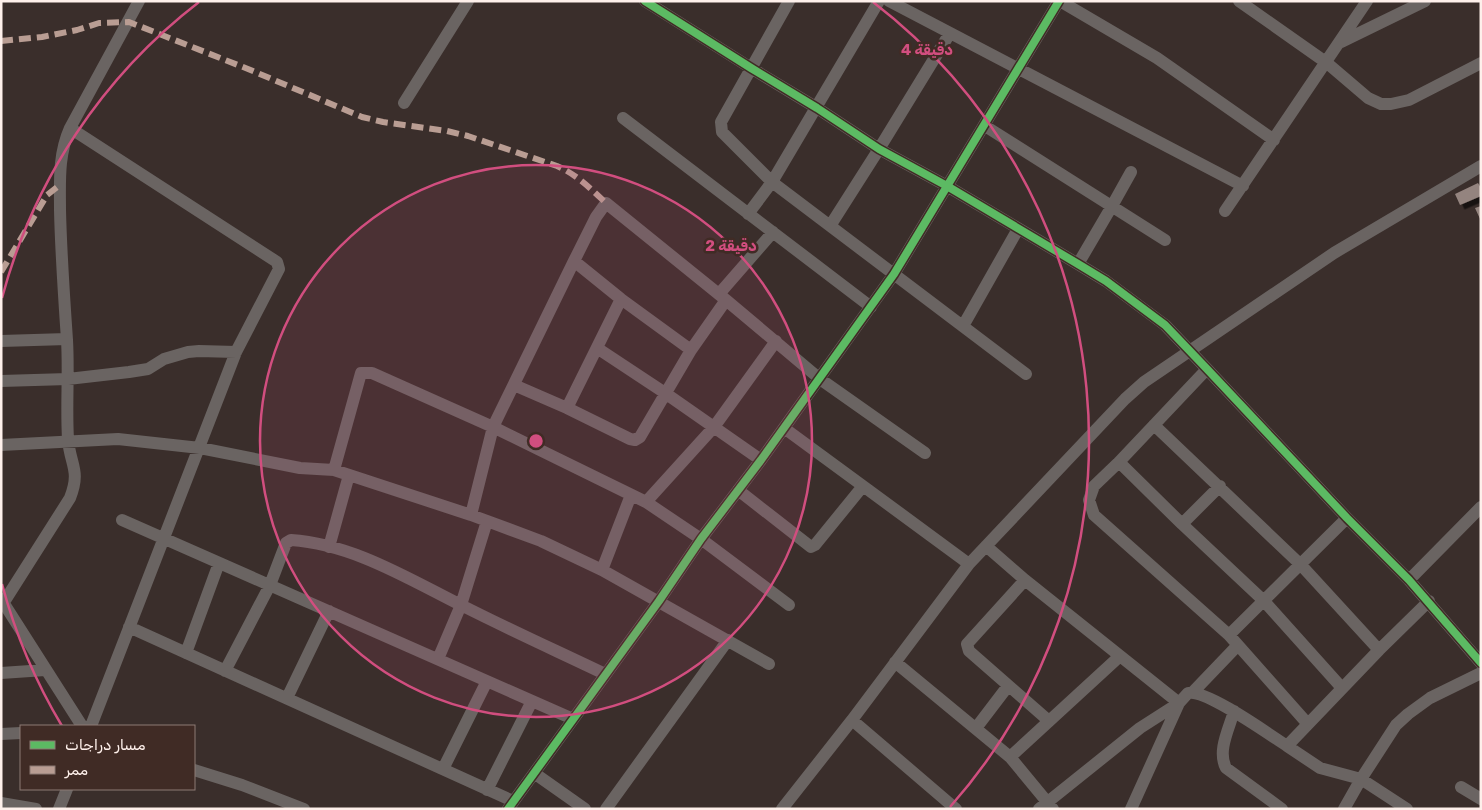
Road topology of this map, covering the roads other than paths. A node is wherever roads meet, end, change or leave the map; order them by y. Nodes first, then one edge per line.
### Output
1 (139, 1) edge
2 (468, 1) edge
3 (645, 1) edge
4 (789, 1) edge
5 (879, 1) edge
6 (889, 1) edge
7 (1059, 1) edge
8 (1239, 1) edge
9 (1368, 1) edge
10 (1424, 1) edge
11 (950, 33) junction
12 (1342, 42) junction
13 (1327, 63) junction
14 (1481, 63) edge
15 (751, 68) junction
16 (1019, 70) junction
17 (404, 103) dead end
18 (817, 108) junction
19 (623, 118) dead end
20 (984, 126) junction
21 (70, 128) junction
22 (1274, 140) junction
23 (880, 149) junction
24 (1481, 166) edge
25 (1131, 172) dead end
26 (772, 182) junction
27 (947, 186) junction
28 (1243, 186) junction
29 (1112, 206) junction
30 (1225, 211) dead end
31 (748, 214) junction
32 (830, 226) junction
33 (1018, 229) junction
34 (773, 232) junction
35 (1165, 240) dead end
36 (574, 260) junction
37 (1078, 264) junction
38 (894, 274) junction
39 (723, 297) junction
40 (620, 299) junction
41 (871, 307) junction
42 (963, 326) junction
43 (67, 339) junction
44 (1, 340) edge
45 (776, 341) junction
46 (597, 348) junction
47 (691, 350) junction
48 (1190, 350) junction
49 (236, 352) junction
50 (1208, 368) junction
51 (1026, 374) dead end
52 (68, 379) junction
53 (820, 379) junction
54 (1, 380) edge
55 (514, 385) junction
56 (665, 393) junction
57 (568, 408) junction
58 (1154, 425) junction
59 (493, 427) junction
60 (714, 427) junction
61 (784, 428) junction
62 (68, 441) junction
63 (1, 445) edge
64 (200, 448) junction
65 (925, 453) dead end
66 (762, 460) junction
67 (1119, 462) junction
68 (334, 470) junction
69 (349, 475) junction
70 (863, 486) junction
71 (1220, 486) junction
72 (738, 490) junction
73 (630, 496) junction
74 (646, 502) junction
75 (1481, 507) edge
76 (471, 515) junction
77 (1347, 518) junction
78 (122, 520) dead end
79 (487, 520) junction
80 (1182, 524) junction
81 (164, 538) junction
82 (701, 539) junction
83 (986, 546) junction
84 (329, 547) junction
85 (219, 563) junction
86 (969, 564) junction
87 (1301, 565) junction
88 (602, 570) junction
89 (1025, 580) junction
90 (1409, 580) junction
91 (270, 585) junction
92 (3, 601) edge
93 (659, 601) junction
94 (1264, 601) junction
95 (1429, 601) junction
96 (461, 605) junction
97 (789, 605) dead end
98 (329, 611) junction
99 (129, 627) junction
100 (728, 640) junction
101 (1233, 640) junction
102 (1378, 650) junction
103 (186, 653) junction
104 (1120, 656) junction
105 (438, 659) junction
106 (895, 662) junction
107 (1481, 663) edge
108 (769, 664) dead end
109 (46, 670) junction
110 (226, 671) junction
111 (1481, 672) edge
112 (1, 673) edge
113 (606, 674) junction
114 (487, 681) junction
115 (1008, 686) junction
116 (1342, 688) junction
117 (1193, 692) junction
118 (286, 698) junction
119 (532, 701) junction
120 (1179, 703) junction
121 (1234, 711) junction
122 (573, 719) junction
123 (852, 720) junction
124 (1049, 721) junction
125 (1307, 723) junction
126 (81, 725) edge
127 (90, 725) edge
128 (976, 728) junction
129 (20, 733) edge
130 (1, 734) edge
131 (1286, 746) junction
132 (1010, 757) junction
133 (443, 769) junction
134 (195, 770) edge
135 (534, 772) junction
136 (1361, 778) junction
137 (1461, 787) dead end
138 (67, 790) edge
139 (487, 790) junction
140 (1481, 799) edge
141 (1, 803) edge
142 (510, 805) edge
143 (613, 806) edge
144 (1046, 806) edge
145 (36, 809) edge
146 (59, 809) edge
147 (304, 809) edge
148 (585, 809) edge
149 (782, 809) edge
150 (956, 809) edge
151 (1131, 809) edge
152 (1282, 809) edge
153 (1344, 809) edge
154 (1408, 809) edge

1 - 21 street
2 - 17 street
3 - 15 street
4 - 15 street
5 - 18 street
6 - 11 street
7 - 16 street
7 - 22 street
8 - 13 street
9 - 12 street
10 - 12 street
11 - 16 street
11 - 23 street
12 - 13 street
13 - 14 street
13 - 22 street
15 - 18 street
15 - 26 street
16 - 20 street
16 - 28 street
18 - 23 street
18 - 26 street
19 - 31 street
20 - 27 street
20 - 29 street
21 - 43 street
21 - 49 street
22 - 28 street
23 - 27 street
23 - 32 street
24 - 48 street
25 - 29 street
26 - 31 street
26 - 32 street
27 - 33 street
27 - 38 street
28 - 30 street
29 - 35 street
29 - 37 street
31 - 34 street
32 - 38 street
33 - 37 street
33 - 42 street
34 - 39 street
34 - 41 street
36 - 39 street
36 - 40 street
36 - 55 street
37 - 48 street
38 - 41 street
38 - 42 street
39 - 45 street
39 - 47 street
40 - 46 street
40 - 47 street
41 - 53 street
42 - 51 street
43 - 44 street
43 - 52 street
45 - 53 street
45 - 60 street
46 - 56 street
46 - 57 street
47 - 56 street
48 - 50 street
48 - 83 street
49 - 52 street
49 - 64 street
50 - 58 street
50 - 77 street
52 - 54 street
52 - 62 street
53 - 61 street
53 - 65 street
55 - 57 street
55 - 59 street
56 - 57 street
56 - 60 street
58 - 67 street
58 - 71 street
59 - 68 street
59 - 73 street
59 - 76 street
60 - 66 street
60 - 74 street
61 - 66 street
61 - 70 street
62 - 63 street
62 - 64 street
62 - 92 street
64 - 68 street
64 - 81 street
66 - 72 street
67 - 80 street
67 - 101 street
68 - 69 street
69 - 76 street
69 - 84 street
70 - 72 street
70 - 86 street
71 - 80 street
71 - 87 street
72 - 82 street
73 - 74 street
73 - 88 street
74 - 82 street
75 - 90 street
76 - 79 street
77 - 87 street
77 - 90 street
78 - 81 street
79 - 88 street
79 - 96 street
80 - 94 street
81 - 85 street
81 - 99 street
82 - 93 street
82 - 97 street
83 - 86 street
83 - 89 street
84 - 91 street
84 - 96 street
85 - 91 street
85 - 103 street
86 - 106 street
87 - 94 street
87 - 102 street
88 - 93 street
89 - 104 street
89 - 115 street
90 - 95 street
91 - 98 street
91 - 110 street
92 - 109 street
93 - 100 street
93 - 113 street
94 - 101 street
94 - 116 street
95 - 102 street
95 - 107 street
96 - 105 street
96 - 113 street
98 - 105 street
98 - 118 street
99 - 103 street
99 - 127 street
100 - 108 street
100 - 143 street
101 - 117 street
101 - 125 street
102 - 116 street
103 - 110 street
104 - 120 street
104 - 124 street
105 - 114 street
106 - 123 street
106 - 128 street
109 - 112 street
109 - 126 street
110 - 118 street
111 - 136 street
113 - 122 street
114 - 119 street
114 - 133 street
115 - 124 street
115 - 128 street
116 - 125 street
117 - 120 street
117 - 121 street
118 - 133 street
119 - 122 street
119 - 139 street
120 - 144 street
120 - 151 street
121 - 131 street
121 - 152 street
122 - 135 street
123 - 149 street
123 - 150 street
124 - 132 street
125 - 131 street
128 - 132 street
129 - 130 street
131 - 136 street
132 - 144 street
133 - 139 street
134 - 147 street
135 - 142 street
135 - 148 street
136 - 153 street
136 - 154 street
137 - 140 street
138 - 146 street
139 - 142 street
141 - 145 street

